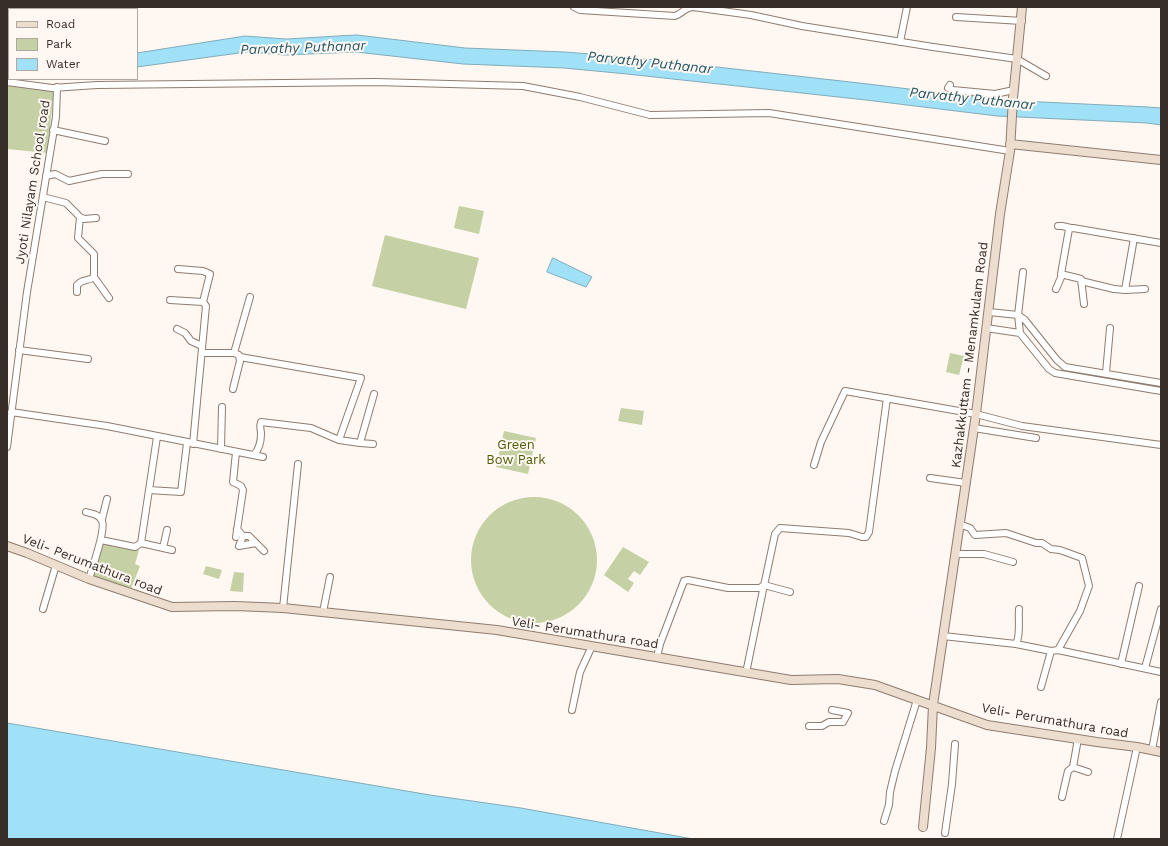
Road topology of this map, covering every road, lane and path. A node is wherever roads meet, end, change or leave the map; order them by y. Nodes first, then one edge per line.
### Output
1 (574, 7) edge
2 (692, 7) edge
3 (907, 7) edge
4 (1022, 7) edge
5 (956, 17) dead end
6 (1022, 21) junction
7 (900, 42) junction
8 (1017, 59) junction
9 (1046, 76) dead end
10 (7, 82) edge
11 (950, 85) dead end
12 (58, 87) junction
13 (1014, 94) junction
14 (53, 130) junction
15 (105, 141) dead end
16 (1010, 148) junction
17 (1161, 160) edge
18 (128, 174) dead end
19 (46, 176) junction
20 (43, 197) junction
21 (80, 217) junction
22 (96, 218) dead end
23 (1058, 226) dead end
24 (1071, 228) junction
25 (1134, 238) junction
26 (1161, 243) edge
27 (178, 269) dead end
28 (1023, 272) dead end
29 (1062, 275) junction
30 (94, 277) junction
31 (1081, 281) junction
32 (1056, 289) dead end
33 (1145, 289) dead end
34 (1125, 290) junction
35 (78, 292) dead end
36 (250, 297) dead end
37 (109, 298) dead end
38 (170, 300) dead end
39 (203, 302) junction
40 (1084, 304) dead end
41 (989, 312) junction
42 (1018, 315) junction
43 (986, 328) junction
44 (1110, 328) dead end
45 (177, 329) dead end
46 (1020, 333) junction
47 (202, 349) junction
48 (19, 350) junction
49 (234, 353) junction
50 (240, 357) junction
51 (88, 359) dead end
52 (1106, 373) junction
53 (1124, 376) junction
54 (1161, 383) edge
55 (1124, 385) junction
56 (233, 389) dead end
57 (1161, 391) edge
58 (374, 394) dead end
59 (887, 398) junction
60 (222, 407) dead end
61 (11, 412) junction
62 (976, 414) junction
63 (974, 428) junction
64 (157, 437) junction
65 (1036, 438) dead end
66 (339, 440) junction
67 (190, 443) junction
68 (360, 443) junction
69 (373, 444) dead end
70 (1161, 445) edge
71 (7, 447) edge
72 (221, 449) junction
73 (236, 452) junction
74 (254, 455) junction
75 (263, 457) dead end
76 (298, 464) dead end
77 (814, 465) dead end
78 (930, 478) dead end
79 (966, 483) junction
80 (149, 490) junction
81 (106, 499) dead end
82 (86, 512) dead end
83 (102, 519) junction
84 (960, 524) junction
85 (167, 530) dead end
86 (240, 536) junction
87 (101, 540) junction
88 (141, 543) junction
89 (256, 543) junction
90 (7, 546) edge
91 (163, 548) junction
92 (172, 550) dead end
93 (264, 551) dead end
94 (955, 554) junction
95 (1013, 562) dead end
96 (56, 565) junction
97 (330, 577) dead end
98 (89, 579) junction
99 (764, 585) junction
100 (1139, 586) dead end
101 (790, 592) dead end
102 (283, 608) junction
103 (1019, 609) dead end
104 (1161, 609) edge
105 (43, 610) dead end
106 (323, 612) junction
107 (943, 636) junction
108 (1016, 644) junction
109 (592, 646) junction
110 (1058, 650) junction
111 (1051, 651) junction
112 (657, 657) junction
113 (1121, 664) junction
114 (1145, 668) junction
115 (1161, 672) edge
116 (746, 673) junction
117 (1041, 687) dead end
118 (917, 700) junction
119 (1161, 702) edge
120 (933, 706) junction
121 (572, 710) dead end
122 (832, 710) dead end
123 (809, 726) dead end
124 (1078, 739) junction
125 (955, 744) dead end
126 (1137, 747) junction
127 (1152, 750) junction
128 (1161, 752) edge
129 (1073, 767) junction
130 (1088, 772) dead end
131 (1062, 796) dead end
132 (884, 821) dead end
133 (923, 827) dead end
134 (945, 833) dead end
135 (1118, 839) edge

1 - 2 street
2 - 7 street
3 - 7 street
4 - 6 main road, Kazhakkuttam - Menamkulam Road
5 - 6 street
6 - 8 main road, Kazhakkuttam - Menamkulam Road
7 - 8 street
8 - 9 street
8 - 13 main road, Kazhakkuttam - Menamkulam Road
10 - 12 street
11 - 13 street
12 - 14 street, Jyoti Nilayam School road
12 - 16 street
13 - 16 main road, Kazhakkuttam - Menamkulam Road
14 - 15 street
14 - 19 street, Jyoti Nilayam School road
16 - 17 main road
16 - 41 main road, Kazhakkuttam - Menamkulam Road
18 - 19 street
19 - 20 street, Jyoti Nilayam School road
20 - 21 street
20 - 48 street, Jyoti Nilayam School road
21 - 22 street
21 - 30 street
23 - 24 street
24 - 25 street
24 - 29 street
25 - 26 street
25 - 34 street
27 - 39 street
28 - 42 street
29 - 31 street
29 - 32 street
30 - 35 street
30 - 37 street
31 - 34 street
31 - 40 street
33 - 34 street
36 - 49 street
38 - 39 street
39 - 47 street
41 - 42 street
41 - 43 main road, Kazhakkuttam - Menamkulam Road
42 - 46 street
42 - 52 street
43 - 46 street
43 - 62 main road, Kazhakkuttam - Menamkulam Road
44 - 52 street
45 - 47 street
46 - 55 street
47 - 49 street
47 - 67 street
48 - 51 street
48 - 61 street, Jyoti Nilayam School road
49 - 50 street
50 - 56 street
50 - 66 street
52 - 53 street
53 - 54 street
53 - 55 street
55 - 57 street
58 - 68 street
59 - 62 street
59 - 77 street
59 - 99 street
60 - 72 street
61 - 64 street
61 - 71 street, Jyoti Nilayam School road
62 - 63 main road, Kazhakkuttam - Menamkulam Road
62 - 70 street
63 - 65 street
63 - 79 main road, Kazhakkuttam - Menamkulam Road
64 - 67 street
64 - 80 street
66 - 68 street
66 - 74 street
67 - 72 street
67 - 80 street
68 - 69 street
72 - 73 street
73 - 74 street
73 - 86 street
74 - 75 street
76 - 102 street
78 - 79 street
79 - 84 main road, Kazhakkuttam - Menamkulam Road
80 - 88 street
81 - 83 street
82 - 83 street
83 - 87 street
84 - 94 main road, Kazhakkuttam - Menamkulam Road
84 - 110 street
85 - 91 street
86 - 89 street
86 - 89 street
87 - 88 street
87 - 98 street
88 - 91 street
89 - 93 street
90 - 96 main road, Veli- Perumathura road
91 - 92 street
94 - 95 street
94 - 107 main road, Kazhakkuttam - Menamkulam Road
96 - 98 main road, Veli- Perumathura road
96 - 105 street
97 - 106 street
98 - 102 main road, Veli- Perumathura road
99 - 101 street
99 - 112 street
99 - 116 street
100 - 113 street
102 - 106 main road, Veli- Perumathura road
103 - 108 street
104 - 114 street
106 - 109 main road, Veli- Perumathura road
107 - 108 street
107 - 120 main road, Kazhakkuttam - Menamkulam Road
108 - 111 street
109 - 112 main road, Veli- Perumathura road
109 - 121 street
110 - 111 street
110 - 113 street
111 - 117 street
112 - 116 main road, Veli- Perumathura road
113 - 114 street
114 - 115 street
116 - 118 main road, Veli- Perumathura road
118 - 120 main road, Veli- Perumathura road
118 - 132 street
119 - 127 street
120 - 124 main road, Veli- Perumathura road
120 - 133 main road, Kazhakkuttam - Menamkulam Road
122 - 123 street
124 - 126 main road, Veli- Perumathura road
124 - 129 street
125 - 134 street
126 - 127 main road, Veli- Perumathura road
126 - 135 street
127 - 128 main road, Veli- Perumathura road
129 - 130 street
129 - 131 street

